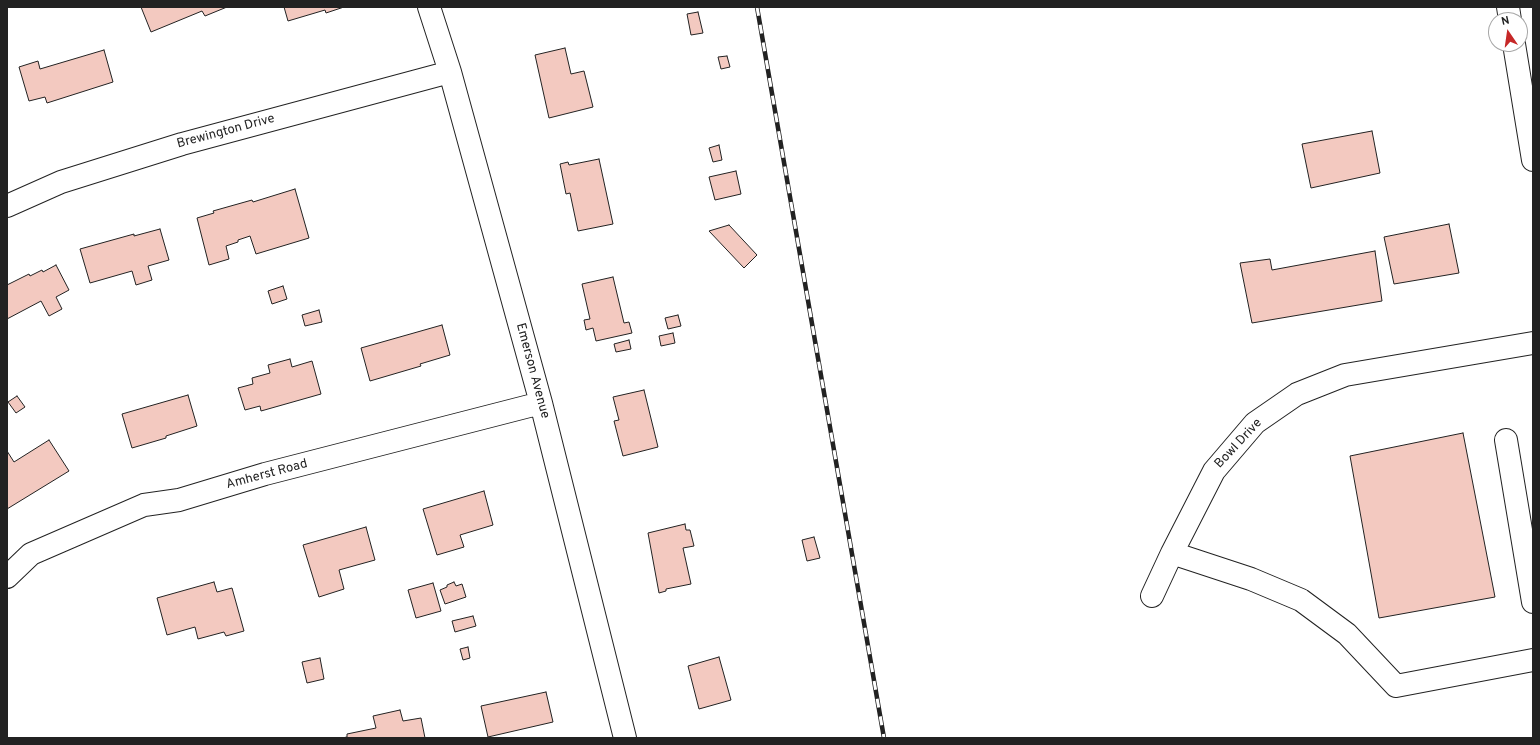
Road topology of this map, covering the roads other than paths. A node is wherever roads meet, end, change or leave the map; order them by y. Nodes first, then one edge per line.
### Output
1 (429, 7) edge
2 (1521, 53) edge
3 (450, 72) junction
4 (1533, 160) edge
5 (7, 206) edge
6 (1533, 343) edge
7 (541, 403) junction
8 (1506, 440) dead end
9 (1172, 553) junction
10 (7, 578) edge
11 (1152, 596) dead end
12 (1533, 602) edge
13 (1533, 660) edge
14 (625, 738) edge

1 - 3 street, Emerson Avenue
2 - 4 street
3 - 5 street, Brewington Drive
3 - 7 street, Emerson Avenue
6 - 9 street, Bowl Drive
7 - 10 street, Amherst Road
7 - 14 street, Emerson Avenue
8 - 12 street
9 - 11 street, Bowl Drive
9 - 13 street

